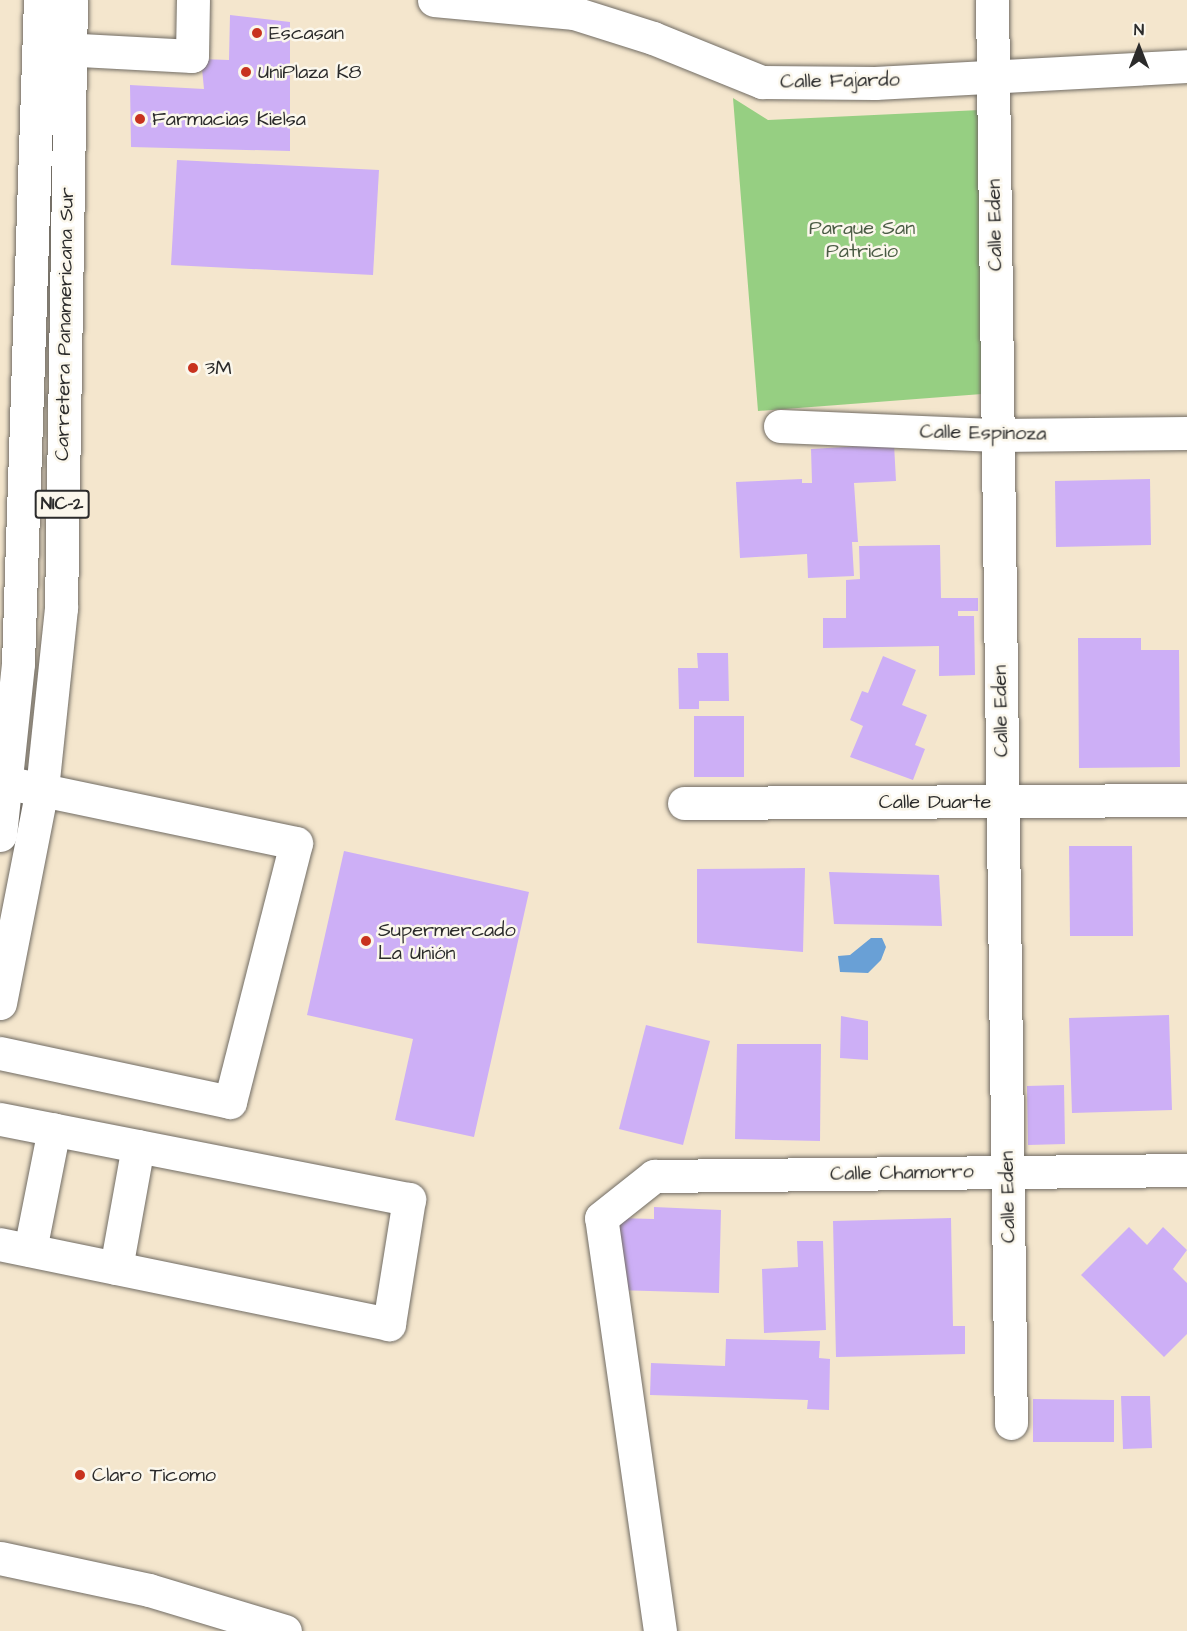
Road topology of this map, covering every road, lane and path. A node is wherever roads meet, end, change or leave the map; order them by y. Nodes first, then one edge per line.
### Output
1 (40, 0) edge
2 (71, 0) edge
3 (193, 0) edge
4 (434, 0) edge
5 (992, 0) edge
6 (54, 48) junction
7 (1187, 66) edge
8 (993, 74) junction
9 (780, 426) dead end
10 (1187, 433) edge
11 (998, 435) junction
12 (8, 783) junction
13 (42, 789) junction
14 (1187, 800) edge
15 (1003, 802) junction
16 (684, 803) dead end
17 (0, 835) edge
18 (0, 1003) edge
19 (0, 1053) edge
20 (0, 1119) edge
21 (54, 1129) junction
22 (138, 1146) junction
23 (1187, 1170) edge
24 (1007, 1172) junction
25 (15, 1247) edge
26 (116, 1268) junction
27 (1011, 1423) dead end
28 (0, 1558) edge
29 (285, 1631) edge
30 (660, 1631) edge

1 - 6 main road, Carretera Panamericana Sur / NIC-2
2 - 6 main road, Carretera Panamericana Sur / NIC-2
3 - 6 main road
4 - 8 main road, Calle Fajardo
5 - 8 main road, Calle Eden
6 - 12 main road, Carretera Panamericana Sur / NIC-2
6 - 13 main road, Carretera Panamericana Sur / NIC-2
7 - 8 main road, Calle Fajardo
8 - 11 main road, Calle Eden
9 - 11 main road, Calle Espinoza
10 - 11 main road, Calle Espinoza
11 - 15 main road, Calle Eden
12 - 13 main road
12 - 17 main road, Carretera Panamericana Sur / NIC-2
13 - 18 main road, Carretera Panamericana Sur / NIC-2
13 - 19 main road
14 - 15 main road, Calle Duarte
15 - 16 main road, Calle Duarte
15 - 24 main road, Calle Eden
20 - 21 main road
21 - 22 main road
21 - 25 main road
22 - 26 main road
22 - 26 main road
23 - 24 main road, Calle Chamorro
24 - 27 main road, Calle Eden
24 - 30 main road, Calle Chamorro
25 - 26 main road
28 - 29 main road

